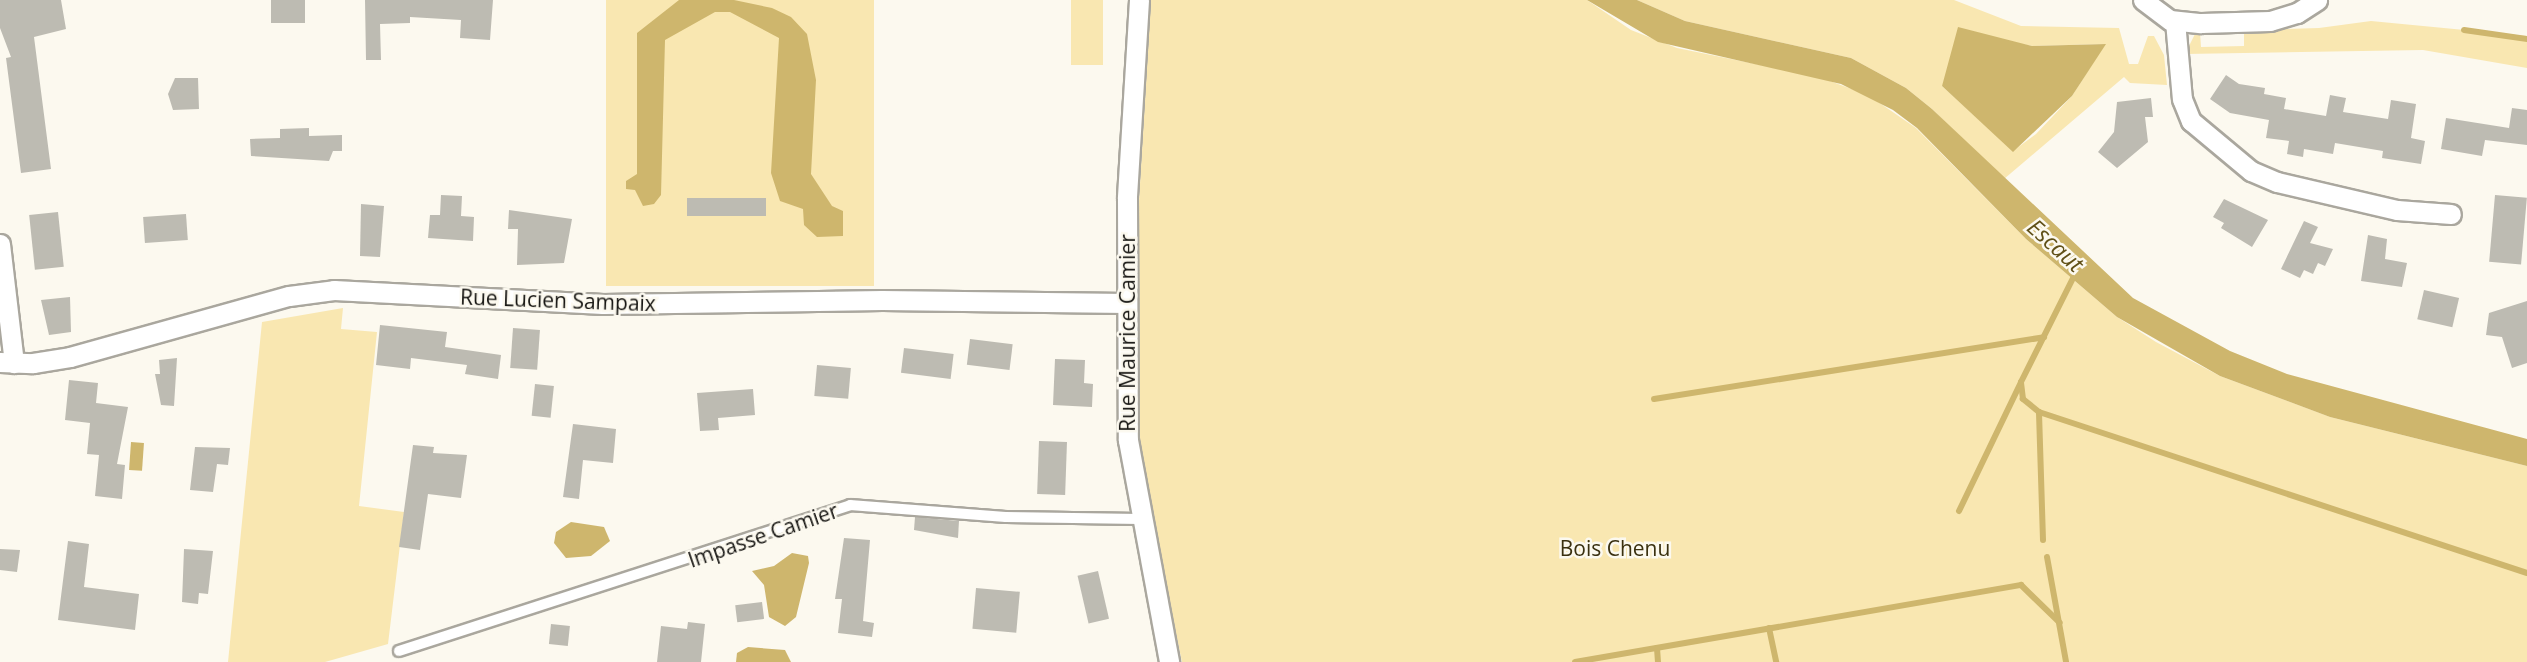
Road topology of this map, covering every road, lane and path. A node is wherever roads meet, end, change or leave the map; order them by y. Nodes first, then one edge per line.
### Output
1 (1139, 0) edge
2 (2143, 0) edge
3 (2318, 0) edge
4 (2175, 21) junction
5 (2451, 214) dead end
6 (0, 244) edge
7 (1126, 303) junction
8 (7, 362) edge
9 (1140, 519) junction
10 (399, 651) dead end
11 (1169, 662) edge

1 - 7 street, Rue Maurice Camier
2 - 4 street
3 - 4 street
4 - 5 street
6 - 8 street
7 - 8 street, Rue Lucien Sampaix
7 - 9 street, Rue Maurice Camier
9 - 10 lane, Impasse Camier
9 - 11 street, Rue Maurice Camier

